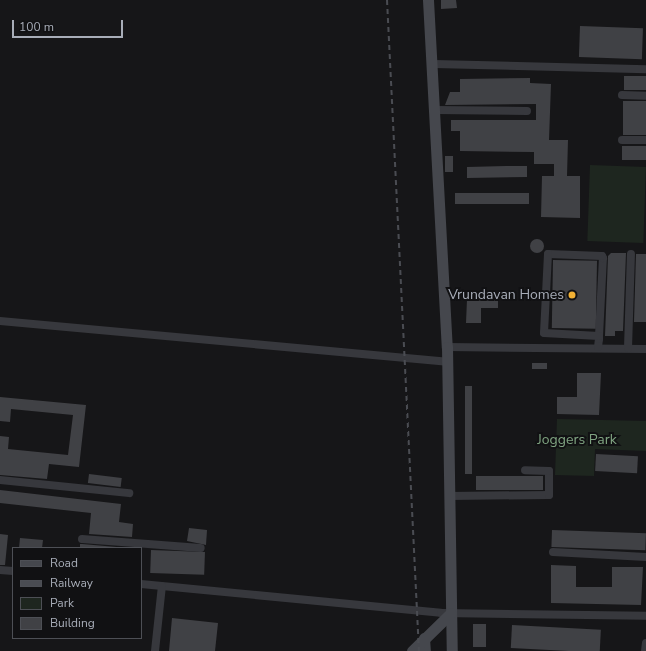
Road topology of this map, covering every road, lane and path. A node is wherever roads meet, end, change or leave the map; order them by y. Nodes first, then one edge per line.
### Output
1 (428, 0) edge
2 (434, 64) junction
3 (646, 69) edge
4 (622, 95) dead end
5 (646, 96) edge
6 (436, 110) junction
7 (527, 111) dead end
8 (622, 140) dead end
9 (646, 140) edge
10 (631, 254) dead end
11 (0, 321) edge
12 (555, 335) junction
13 (599, 336) junction
14 (446, 347) junction
15 (555, 347) junction
16 (598, 347) junction
17 (628, 348) junction
18 (646, 349) edge
19 (446, 362) junction
20 (525, 470) dead end
21 (0, 480) edge
22 (129, 493) dead end
23 (450, 496) junction
24 (82, 539) dead end
25 (140, 546) edge
26 (201, 548) dead end
27 (553, 552) dead end
28 (646, 557) edge
29 (0, 570) edge
30 (12, 571) edge
31 (142, 584) edge
32 (162, 586) junction
33 (451, 613) junction
34 (646, 616) edge
35 (424, 638) junction
36 (646, 643) edge
37 (155, 651) edge
38 (412, 651) edge
39 (425, 651) edge
40 (452, 651) edge
41 (645, 651) edge

1 - 2 street
2 - 3 street
2 - 6 street
4 - 5 street
6 - 7 street
6 - 14 street
8 - 9 street
10 - 17 street
11 - 19 street
12 - 13 street
12 - 13 street
12 - 15 street
13 - 16 street
14 - 15 street
14 - 19 street
15 - 16 street
16 - 17 street
17 - 18 street
19 - 23 street
20 - 23 street
21 - 22 street
23 - 33 street
24 - 25 street
25 - 26 street
27 - 28 street
29 - 30 street
31 - 32 street
32 - 33 street
32 - 37 street
33 - 34 street
33 - 35 street
33 - 40 street
35 - 38 street
35 - 39 street
36 - 41 street

